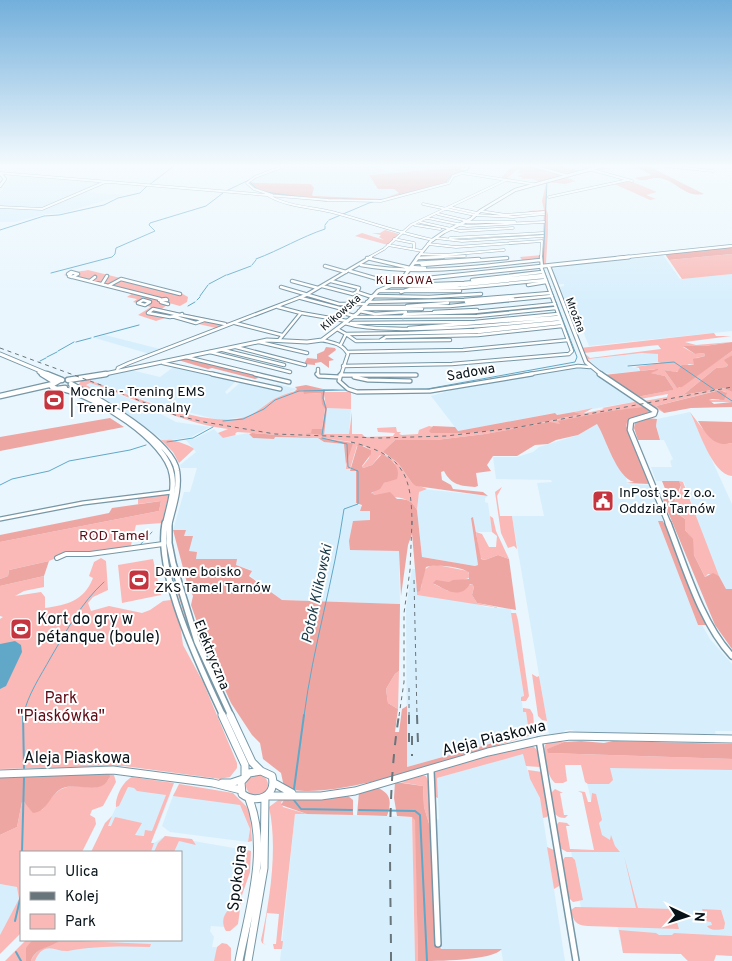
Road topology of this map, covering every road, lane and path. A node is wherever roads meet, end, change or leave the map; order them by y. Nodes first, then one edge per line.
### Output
1 (324, 211) edge
2 (442, 211) edge
3 (457, 211) edge
4 (464, 211) edge
5 (482, 211) edge
6 (438, 214) junction
7 (477, 214) junction
8 (428, 218) junction
9 (467, 221) junction
10 (420, 222) junction
11 (515, 222) dead end
12 (413, 225) junction
13 (458, 225) junction
14 (454, 227) junction
15 (444, 228) junction
16 (513, 228) dead end
17 (448, 230) junction
18 (399, 234) junction
19 (543, 234) dead end
20 (394, 239) junction
21 (434, 239) junction
22 (428, 244) junction
23 (388, 245) junction
24 (732, 246) edge
25 (414, 249) junction
26 (504, 250) dead end
27 (421, 252) junction
28 (465, 256) dead end
29 (368, 258) junction
30 (507, 258) dead end
31 (479, 259) dead end
32 (541, 259) junction
33 (415, 261) junction
34 (430, 261) junction
35 (421, 263) junction
36 (360, 264) junction
37 (325, 266) dead end
38 (410, 267) junction
39 (542, 267) junction
40 (549, 267) junction
41 (350, 271) junction
42 (407, 271) junction
43 (346, 272) junction
44 (72, 275) junction
45 (106, 276) dead end
46 (95, 277) dead end
47 (544, 277) junction
48 (292, 280) dead end
49 (402, 280) junction
50 (90, 281) junction
51 (331, 281) junction
52 (394, 283) junction
53 (102, 284) junction
54 (528, 285) dead end
55 (108, 286) junction
56 (322, 286) junction
57 (388, 286) junction
58 (281, 287) dead end
59 (318, 288) junction
60 (166, 290) junction
61 (378, 291) junction
62 (460, 291) dead end
63 (357, 292) junction
64 (401, 292) junction
65 (180, 294) dead end
66 (481, 294) dead end
67 (306, 295) junction
68 (551, 295) junction
69 (372, 296) junction
70 (300, 298) junction
71 (161, 300) junction
72 (167, 300) junction
73 (555, 304) junction
74 (277, 306) junction
75 (363, 307) junction
76 (556, 308) junction
77 (422, 309) dead end
78 (477, 310) dead end
79 (301, 313) junction
80 (182, 314) junction
81 (173, 316) junction
82 (353, 316) junction
83 (403, 318) junction
84 (204, 320) junction
85 (560, 320) junction
86 (346, 322) junction
87 (234, 323) junction
88 (227, 325) junction
89 (336, 329) junction
90 (346, 334) junction
91 (283, 336) junction
92 (279, 340) junction
93 (322, 340) junction
94 (381, 340) junction
95 (450, 340) dead end
96 (568, 340) junction
97 (258, 342) junction
98 (341, 344) junction
99 (235, 347) junction
100 (222, 349) junction
101 (210, 352) junction
102 (347, 352) junction
103 (307, 353) dead end
104 (0, 354) edge
105 (186, 357) junction
106 (583, 358) junction
107 (162, 362) junction
108 (25, 364) junction
109 (305, 364) dead end
110 (284, 365) dead end
111 (578, 365) junction
112 (343, 366) junction
113 (587, 366) junction
114 (318, 369) dead end
115 (117, 372) junction
116 (290, 372) dead end
117 (416, 375) dead end
118 (44, 376) junction
119 (340, 376) junction
120 (349, 376) junction
121 (62, 380) junction
122 (410, 380) dead end
123 (289, 382) dead end
124 (70, 383) junction
125 (54, 384) junction
126 (37, 388) junction
127 (63, 389) junction
128 (280, 389) dead end
129 (0, 396) edge
130 (172, 492) junction
131 (0, 519) edge
132 (163, 544) junction
133 (57, 558) dead end
134 (732, 656) edge
135 (732, 739) edge
136 (539, 740) junction
137 (430, 770) junction
138 (261, 771) junction
139 (0, 774) edge
140 (244, 777) junction
141 (213, 783) junction
142 (274, 783) junction
143 (241, 790) junction
144 (296, 795) junction
145 (266, 797) junction
146 (249, 799) junction
147 (438, 944) dead end
148 (240, 961) edge
149 (248, 961) edge
150 (576, 961) edge

1 - 18 street
2 - 6 street
3 - 7 street
4 - 7 street
5 - 7 main road
6 - 8 street
6 - 9 street
7 - 7 street
7 - 9 main road
8 - 10 street
8 - 13 street
9 - 11 street
9 - 13 main road
10 - 12 street
10 - 15 street
12 - 15 street
12 - 18 street
13 - 14 main road
13 - 14 street
14 - 17 main road
15 - 17 street
16 - 17 street
17 - 21 main road
18 - 20 street
18 - 21 street
19 - 21 street
20 - 23 street
20 - 25 street
21 - 22 main road
22 - 27 main road
22 - 32 street
23 - 25 street
23 - 29 street
24 - 40 main road, Klikowska
25 - 27 street
26 - 27 street
27 - 33 main road
28 - 33 street
29 - 36 street
29 - 38 street
30 - 35 street
31 - 34 street
32 - 38 street
32 - 39 street
32 - 42 street
33 - 34 street
33 - 35 street
33 - 38 main road
34 - 35 street
36 - 41 street
36 - 42 street
37 - 43 street
38 - 42 main road
39 - 40 main road, Klikowska
39 - 47 street
39 - 49 main road, Klikowska
40 - 106 main road, Mroźna
41 - 43 street
41 - 52 street
42 - 49 main road
43 - 51 street
44 - 44 street
44 - 50 street
45 - 53 street
46 - 50 street
47 - 52 street
47 - 54 street
47 - 57 street
47 - 64 street
47 - 68 street
48 - 59 street
49 - 52 main road, Klikowska
50 - 53 street
51 - 56 street
51 - 63 street
52 - 57 main road, Klikowska
53 - 55 street
55 - 60 street
55 - 71 street
56 - 59 street
56 - 63 street
57 - 61 main road, Klikowska
58 - 67 street
59 - 67 street
60 - 65 street
60 - 72 street
61 - 64 street
61 - 69 main road, Klikowska
62 - 64 street
63 - 69 street
66 - 69 street
67 - 70 street
67 - 75 street
68 - 73 street
68 - 75 street
68 - 75 street
69 - 75 main road, Klikowska
70 - 74 street
70 - 82 street
71 - 72 street
71 - 72 street
73 - 76 street
73 - 83 street
74 - 79 street
74 - 87 street
75 - 77 street
75 - 78 street
75 - 82 main road, Klikowska
76 - 83 street
76 - 85 street
79 - 86 street
79 - 91 street
80 - 81 street
80 - 81 street
80 - 84 street
81 - 84 street
82 - 83 street
82 - 86 main road, Klikowska
84 - 88 street
85 - 86 street
85 - 86 street
85 - 90 street
85 - 94 street
85 - 96 street
86 - 89 main road, Klikowska
87 - 88 street
87 - 91 street
88 - 115 street
89 - 90 street
89 - 93 main road, Klikowska
90 - 94 street
90 - 98 street
91 - 92 street
92 - 93 main road, Klikowska
92 - 97 main road, Klikowska
93 - 98 street
94 - 95 street
96 - 102 street
96 - 112 street
97 - 99 main road, Klikowska
97 - 103 street
98 - 102 street
99 - 100 main road, Klikowska
99 - 109 street
100 - 101 main road, Klikowska
100 - 110 street
101 - 105 main road, Klikowska
101 - 116 street
102 - 112 street
104 - 108 main road
105 - 107 main road, Klikowska
105 - 123 street
106 - 111 street
106 - 113 main road, Mroźna
107 - 115 main road, Klikowska
107 - 128 street
108 - 118 main road
108 - 121 main road
111 - 113 street, Sadowa
111 - 119 street, Sadowa
112 - 119 street
113 - 134 main road
114 - 119 street
115 - 124 main road, Klikowska
117 - 120 street
118 - 125 main road
118 - 126 main road
119 - 120 street
120 - 122 street
121 - 124 main road
121 - 125 main road
124 - 127 main road, Klikowska
124 - 138 main road, Elektryczna
125 - 126 main road
125 - 127 main road, Elektryczna
126 - 129 main road
127 - 130 main road, Elektryczna
130 - 131 street
130 - 132 main road, Elektryczna
132 - 133 street
132 - 140 main road, Elektryczna
135 - 136 main road, Aleja Piaskowa
136 - 137 main road, Aleja Piaskowa
136 - 150 street
137 - 144 main road, Aleja Piaskowa
137 - 147 street
138 - 140 main road
138 - 142 main road
139 - 141 main road, Aleja Piaskowa
140 - 141 main road, Aleja Piaskowa
140 - 143 main road
141 - 143 main road, Aleja Piaskowa
142 - 144 main road, Aleja Piaskowa
142 - 145 main road
143 - 146 main road
144 - 145 main road, Aleja Piaskowa
145 - 146 main road
145 - 149 main road, Spokojna
146 - 148 main road, Spokojna

